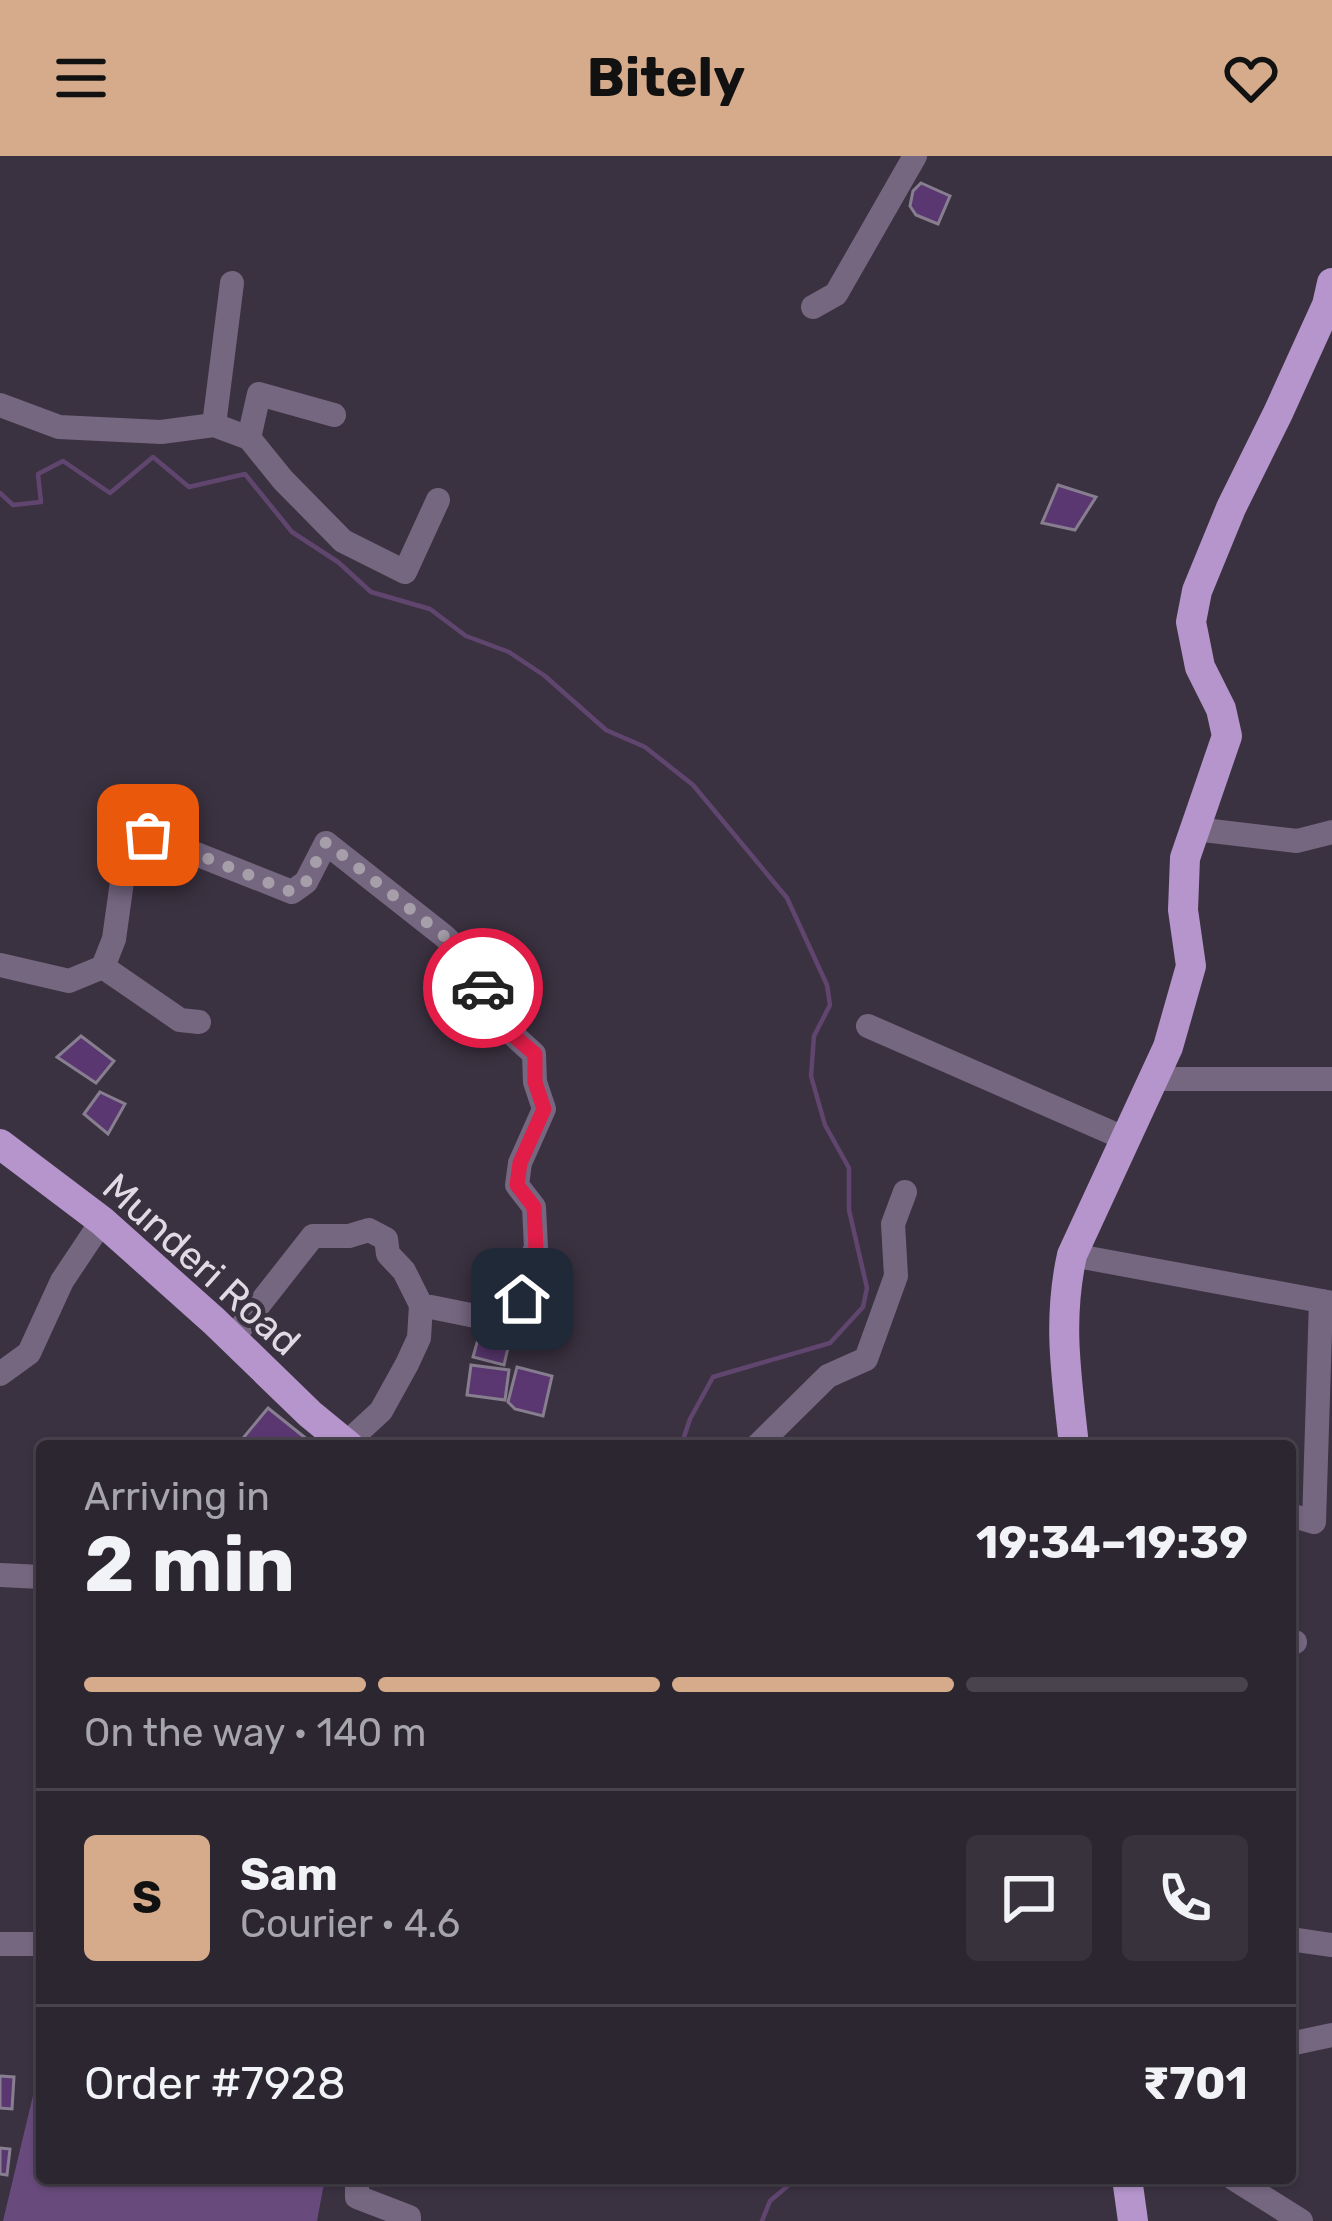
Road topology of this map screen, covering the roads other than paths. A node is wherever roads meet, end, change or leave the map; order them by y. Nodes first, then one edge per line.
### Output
1 (915, 156) edge
2 (232, 283) dead end
3 (1332, 283) edge
4 (813, 307) dead end
5 (0, 405) edge
6 (334, 415) dead end
7 (214, 425) junction
8 (249, 438) junction
9 (437, 500) dead end
10 (1195, 829) junction
11 (1332, 832) edge
12 (0, 965) edge
13 (103, 967) junction
14 (199, 1022) dead end
15 (868, 1025) dead end
16 (1154, 1079) junction
17 (1332, 1079) edge
18 (1126, 1139) junction
19 (0, 1144) edge
20 (905, 1192) dead end
21 (102, 1221) junction
22 (1072, 1256) junction
23 (1326, 1302) edge
24 (421, 1305) junction
25 (232, 1339) junction
26 (0, 1374) edge
27 (340, 1440) edge
28 (350, 1440) edge
29 (763, 1440) edge
30 (1073, 1440) edge
31 (1296, 1517) edge
32 (0, 1575) edge
33 (36, 1577) edge
34 (1296, 1940) edge
35 (0, 1944) edge
36 (36, 1944) edge
37 (1332, 1945) edge
38 (1332, 2035) edge
39 (1296, 2043) edge
40 (357, 2184) edge
41 (1128, 2184) edge
42 (1242, 2184) edge
43 (409, 2221) edge
44 (1133, 2221) edge
45 (1301, 2221) edge

1 - 4 street
2 - 7 street
3 - 10 main road
5 - 7 street
6 - 8 street
7 - 8 street
8 - 9 street
10 - 11 street
10 - 16 main road
12 - 13 street
13 - 14 street
13 - 24 street
15 - 18 street
16 - 17 street
16 - 18 main road
18 - 22 main road
19 - 21 main road, Munderi Road
20 - 29 street
21 - 25 main road, Munderi Road
21 - 26 street
22 - 23 street
22 - 30 main road
23 - 31 street
24 - 25 street
24 - 28 street
25 - 27 main road, Munderi Road
32 - 33 street
34 - 37 street
35 - 36 street
38 - 39 street
40 - 43 street
41 - 44 main road
42 - 45 street

